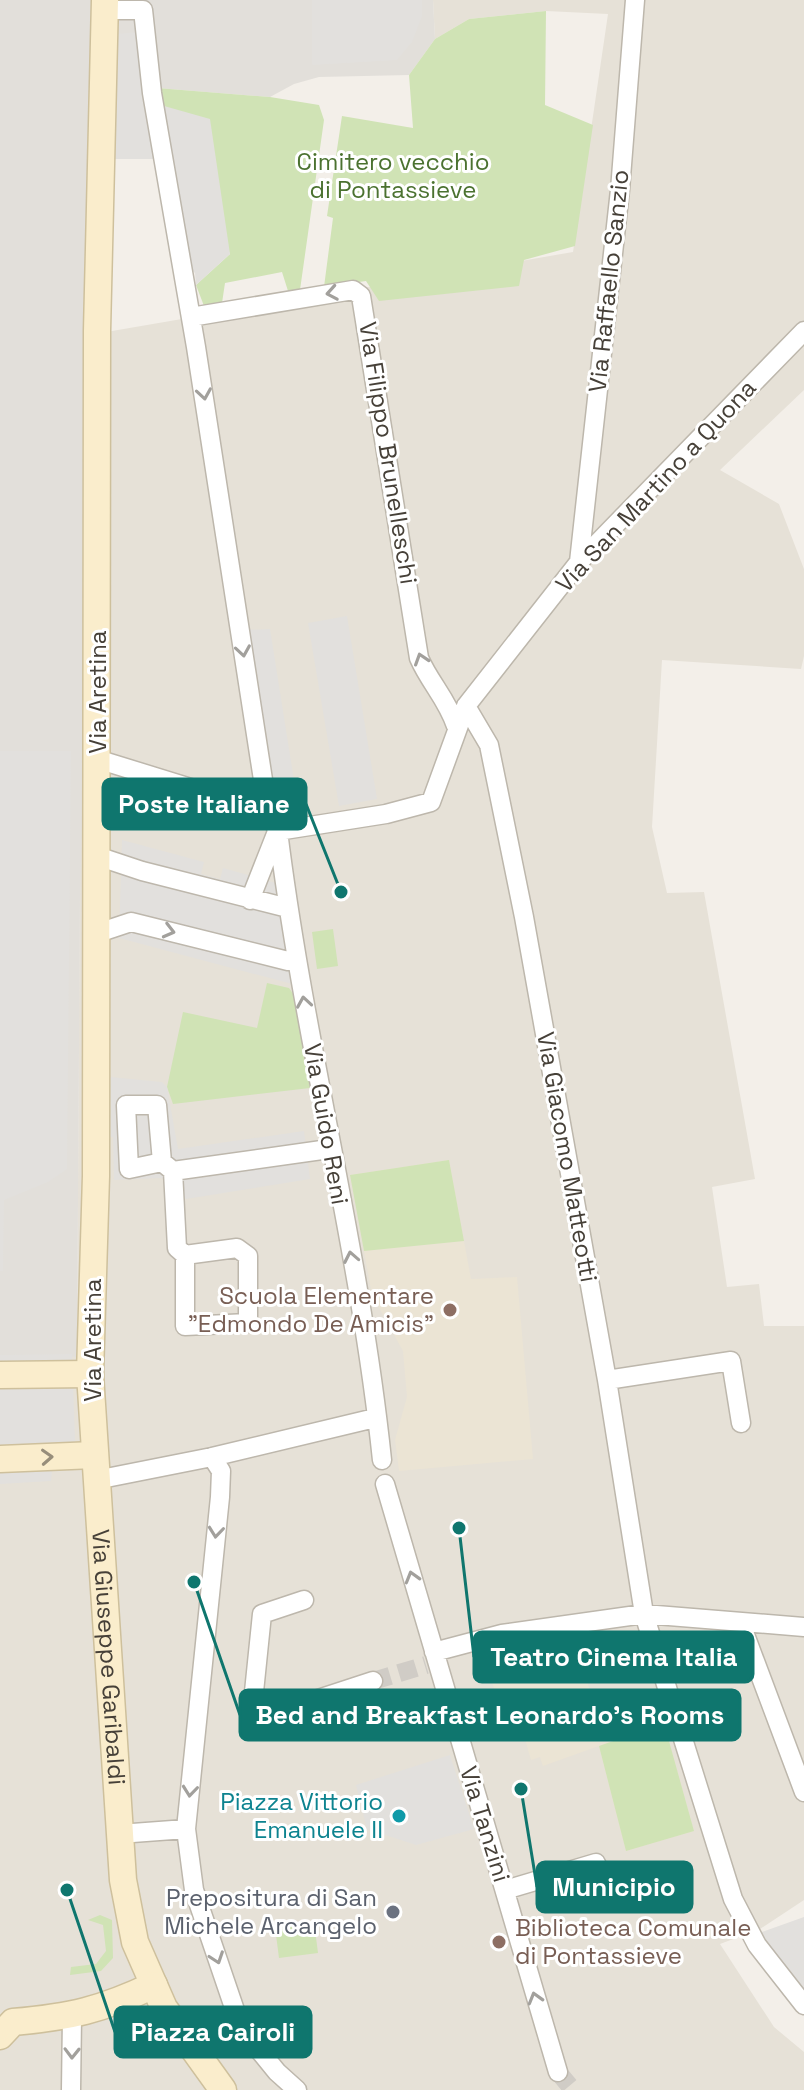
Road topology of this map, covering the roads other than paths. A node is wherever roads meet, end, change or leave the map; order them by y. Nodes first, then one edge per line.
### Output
1 (635, 0) edge
2 (104, 5) edge
3 (191, 317) junction
4 (804, 331) edge
5 (579, 562) junction
6 (466, 706) junction
7 (456, 726) junction
8 (97, 759) junction
9 (268, 812) junction
10 (278, 831) junction
11 (97, 856) junction
12 (250, 900) junction
13 (288, 908) junction
14 (95, 934) junction
15 (296, 959) junction
16 (329, 1149) junction
17 (185, 1255) junction
18 (90, 1374) junction
19 (0, 1375) edge
20 (607, 1380) junction
21 (375, 1418) junction
22 (741, 1423) dead end
23 (212, 1457) junction
24 (0, 1459) edge
25 (382, 1460) dead end
26 (95, 1467) junction
27 (385, 1484) dead end
28 (304, 1600) dead end
29 (644, 1614) junction
30 (741, 1624) junction
31 (804, 1627) edge
32 (432, 1660) junction
33 (373, 1681) tunnel mouth
34 (804, 1792) edge
35 (186, 1829) junction
36 (119, 1834) junction
37 (596, 1863) dead end
38 (505, 1890) junction
39 (154, 1985) junction
40 (804, 2005) edge
41 (72, 2017) junction
42 (0, 2036) edge
43 (558, 2072) tunnel mouth
44 (71, 2090) edge
45 (223, 2090) edge
46 (297, 2090) edge

1 - 5 street, Via Raffaello Sanzio
2 - 3 street
2 - 8 street, Via Aretina
7 -> 3 street, Via Filippo Brunelleschi
3 -> 9 street
4 - 5 street, Via San Martino a Quona
5 - 6 street, Via San Martino a Quona
6 - 7 street, Via San Martino a Quona
6 - 20 street, Via Giacomo Matteotti
7 - 10 street, Via San Martino a Quona
8 - 9 street
8 - 11 street, Via Aretina
9 - 10 street
10 - 12 street
10 - 13 street, Via Guido Reni
11 - 12 street
11 - 14 street, Via Aretina
12 - 13 street
13 - 15 street, Via Guido Reni
14 -> 15 street
14 - 18 street, Via Aretina
16 -> 15 street, Via Guido Reni
16 - 17 street
21 -> 16 street, Via Guido Reni
17 - 17 street
18 - 19 street
18 - 26 street, Via Aretina
20 - 22 street
20 - 29 street, Via Giacomo Matteotti
21 - 23 street
21 - 25 street
23 - 26 street
23 -> 35 street
24 -> 26 street
26 - 36 street, Via Giuseppe Garibaldi
32 -> 27 street, Via Tanzini
28 - 33 street
29 - 30 street
29 - 32 street
29 - 40 street, Via Giacomo Matteotti
30 - 31 street
30 - 34 street
32 - 38 street, Via Tanzini
35 - 36 street
35 -> 46 street
36 - 39 street, Via Giuseppe Garibaldi
37 - 38 street
43 -> 38 street, Via Tanzini
39 - 41 street
39 - 45 street, Via Giuseppe Garibaldi
41 - 42 street
41 -> 44 street

